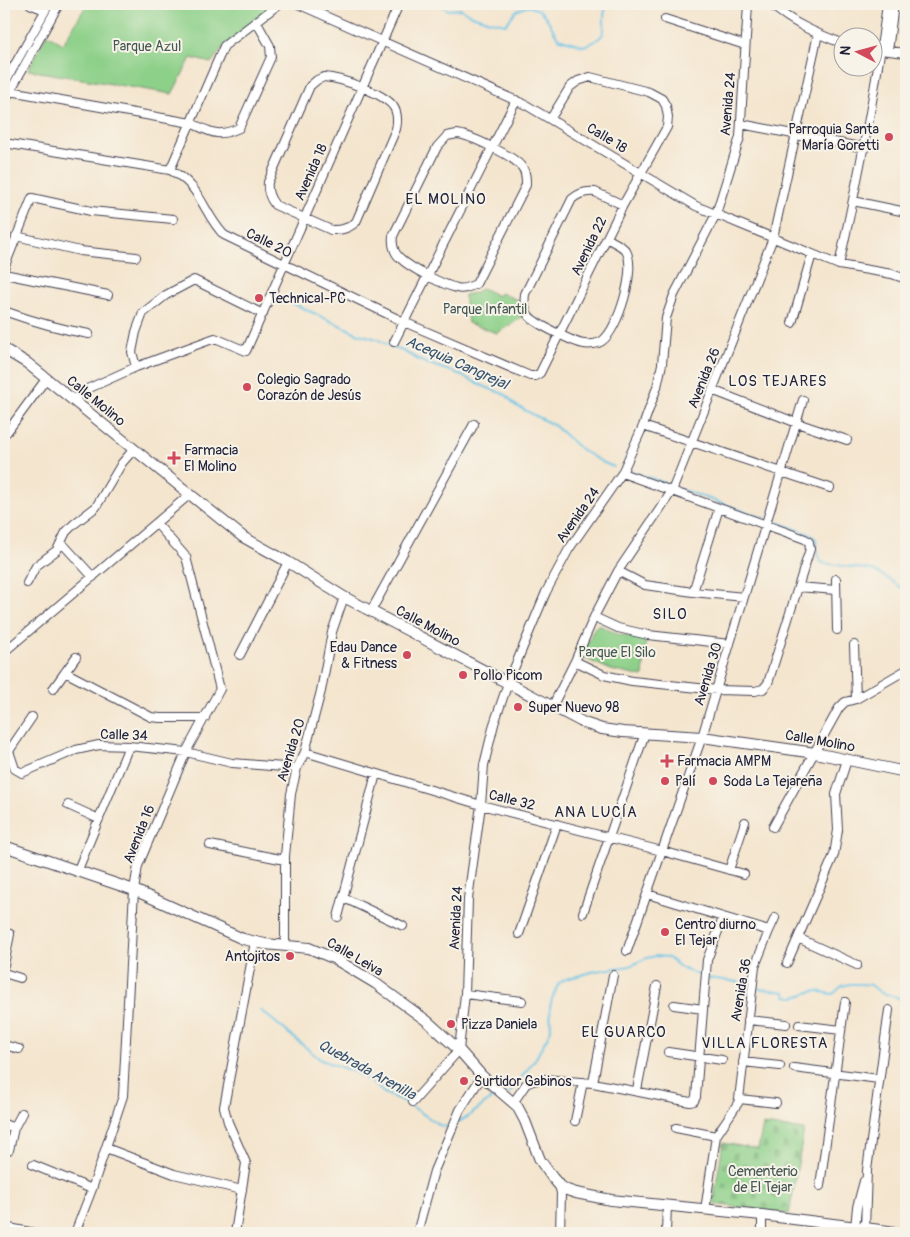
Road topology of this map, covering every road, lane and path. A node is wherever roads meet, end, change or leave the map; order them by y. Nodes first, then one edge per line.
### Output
1 (30, 4) edge
2 (59, 4) edge
3 (279, 4) edge
4 (298, 4) edge
5 (399, 4) edge
6 (748, 4) edge
7 (770, 4) edge
8 (887, 4) edge
9 (894, 4) edge
10 (47, 7) edge
11 (665, 19) dead end
12 (256, 21) junction
13 (818, 34) junction
14 (832, 39) edge
15 (383, 41) junction
16 (746, 45) junction
17 (882, 51) edge
18 (885, 51) junction
19 (906, 53) edge
20 (4, 84) edge
21 (362, 88) junction
22 (10, 91) junction
23 (516, 100) junction
24 (4, 102) edge
25 (551, 118) junction
26 (190, 122) junction
27 (741, 124) junction
28 (796, 134) junction
29 (4, 143) edge
30 (493, 148) junction
31 (864, 148) junction
32 (170, 170) junction
33 (640, 173) junction
34 (853, 202) junction
35 (623, 206) junction
36 (906, 212) edge
37 (716, 214) junction
38 (173, 219) dead end
39 (305, 219) junction
40 (16, 236) junction
41 (607, 238) junction
42 (773, 238) junction
43 (812, 254) junction
44 (136, 257) dead end
45 (284, 264) junction
46 (839, 266) junction
47 (4, 268) edge
48 (4, 274) edge
49 (427, 275) junction
50 (906, 279) edge
51 (108, 295) dead end
52 (4, 311) edge
53 (263, 314) junction
54 (404, 322) junction
55 (792, 324) dead end
56 (89, 334) dead end
57 (559, 334) junction
58 (394, 342) dead end
59 (4, 349) edge
60 (136, 367) junction
61 (535, 376) joint
62 (46, 379) junction
63 (712, 390) junction
64 (73, 400) junction
65 (804, 400) dead end
66 (797, 423) junction
67 (474, 424) dead end
68 (643, 426) junction
69 (7, 432) dead end
70 (847, 440) dead end
71 (691, 442) junction
72 (134, 450) junction
73 (782, 472) junction
74 (622, 473) junction
75 (830, 488) dead end
76 (672, 490) junction
77 (189, 495) junction
78 (719, 508) junction
79 (156, 523) junction
80 (767, 525) junction
81 (61, 542) junction
82 (288, 562) junction
83 (618, 571) junction
84 (93, 577) junction
85 (836, 579) dead end
86 (27, 583) dead end
87 (798, 587) junction
88 (836, 590) junction
89 (693, 592) junction
90 (344, 597) junction
91 (744, 597) junction
92 (371, 611) junction
93 (594, 617) junction
94 (837, 630) dead end
95 (730, 644) junction
96 (854, 645) dead end
97 (4, 652) edge
98 (240, 655) dead end
99 (76, 657) dead end
100 (575, 661) junction
101 (906, 670) edge
102 (65, 672) junction
103 (508, 683) junction
104 (53, 688) dead end
105 (717, 690) junction
106 (856, 699) junction
107 (552, 706) junction
108 (32, 717) dead end
109 (205, 718) junction
110 (645, 733) junction
111 (702, 737) junction
112 (129, 746) junction
113 (186, 752) junction
114 (305, 752) junction
115 (816, 753) junction
116 (847, 760) junction
117 (297, 768) junction
118 (906, 772) edge
119 (376, 774) junction
120 (68, 805) dead end
121 (481, 805) junction
122 (99, 819) junction
123 (745, 822) dead end
124 (557, 824) junction
125 (773, 827) dead end
126 (609, 837) junction
127 (210, 845) dead end
128 (4, 846) edge
129 (662, 851) junction
130 (285, 860) junction
131 (729, 870) junction
132 (77, 872) junction
133 (744, 874) dead end
134 (134, 890) junction
135 (647, 894) junction
136 (344, 898) junction
137 (583, 913) dead end
138 (338, 917) dead end
139 (723, 918) junction
140 (775, 918) dead end
141 (402, 926) dead end
142 (769, 930) junction
143 (8, 931) edge
144 (519, 934) dead end
145 (798, 938) junction
146 (255, 942) junction
147 (286, 945) junction
148 (627, 951) dead end
149 (787, 963) dead end
150 (857, 964) dead end
151 (4, 965) edge
152 (4, 973) edge
153 (613, 975) dead end
154 (20, 978) dead end
155 (657, 986) dead end
156 (465, 994) junction
157 (522, 1001) dead end
158 (845, 1002) dead end
159 (674, 1005) dead end
160 (703, 1009) junction
161 (889, 1010) dead end
162 (748, 1020) junction
163 (786, 1024) dead end
164 (799, 1025) dead end
165 (841, 1030) junction
166 (4, 1045) edge
167 (19, 1050) dead end
168 (459, 1050) junction
169 (668, 1052) dead end
170 (699, 1057) junction
171 (722, 1060) dead end
172 (743, 1062) junction
173 (780, 1066) dead end
174 (794, 1068) dead end
175 (835, 1074) junction
176 (482, 1076) junction
177 (879, 1079) junction
178 (583, 1082) junction
179 (594, 1083) junction
180 (637, 1090) junction
181 (739, 1099) junction
182 (413, 1102) dead end
183 (513, 1103) junction
184 (776, 1104) dead end
185 (22, 1113) dead end
186 (575, 1121) dead end
187 (4, 1124) edge
188 (14, 1128) junction
189 (676, 1128) dead end
190 (716, 1136) junction
191 (106, 1148) junction
192 (9, 1150) dead end
193 (33, 1165) dead end
194 (559, 1185) junction
195 (820, 1186) dead end
196 (92, 1189) junction
197 (242, 1190) junction
198 (667, 1206) junction
199 (706, 1210) junction
200 (762, 1215) junction
201 (4, 1227) edge
202 (856, 1229) edge
203 (35, 1233) edge
204 (75, 1233) edge
205 (235, 1233) edge
206 (417, 1233) edge
207 (560, 1233) edge
208 (666, 1233) edge
209 (762, 1233) edge
210 (904, 1233) edge

1 - 10 street
2 - 22 street
3 - 12 street
4 - 15 street, Calle 18
5 - 15 street, Avenida 18
6 - 16 street, Avenida 24
7 - 13 street
8 - 18 street
9 - 18 street
10 - 20 street
11 - 16 street
12 - 26 street
12 - 26 street
13 - 14 street
13 - 28 street, Avenida 26
15 - 21 street, Avenida 18
15 - 23 street, Calle 18
16 - 27 street, Avenida 24
17 - 18 street
18 - 19 street
18 - 31 street
21 - 39 street, Avenida 18
21 - 39 street
21 - 39 street
22 - 24 street
22 - 26 street
23 - 25 street, Calle 18
23 - 30 street
25 - 33 street, Calle 18
25 - 33 street, Avenida 22
26 - 32 street
27 - 28 street
27 - 37 street, Avenida 24
28 - 31 street
28 - 42 street, Avenida 26
29 - 32 street, Calle 20
30 - 49 street
30 - 49 street
30 - 49 street
31 - 34 street
32 - 45 street, Calle 20
33 - 35 street, Avenida 22
33 - 37 street, Calle 18
34 - 36 street
34 - 46 street
35 - 41 street, Avenida 22
35 - 57 street
37 - 42 street, Calle 18
37 - 68 street, Avenida 24
38 - 40 street
39 - 45 street, Avenida 18
40 - 44 street
40 - 47 street
41 - 57 street, Avenida 22
41 - 57 street
42 - 43 street, Calle 18
42 - 63 street, Avenida 26
43 - 46 street, Calle 18
43 - 55 street
45 - 53 street, Avenida 18
45 - 54 street, Calle 20
46 - 50 street, Calle 18
48 - 51 street
49 - 54 street
52 - 56 street
53 - 60 street, Avenida 18
53 - 60 street
54 - 58 street
54 - 61 street, Calle 20
57 - 61 street, Avenida 22
59 - 62 main road, Calle Molino
60 - 64 street
62 - 64 main road, Calle Molino
62 - 69 street
63 - 66 street
63 - 71 street, Avenida 26
64 - 72 main road, Calle Molino
65 - 66 street, Avenida 30
66 - 70 street
66 - 73 street, Avenida 30
67 - 92 street
68 - 71 street
68 - 74 street, Avenida 24
71 - 73 street
71 - 76 street, Avenida 26
72 - 77 main road, Calle Molino
72 - 81 street
73 - 75 street
73 - 80 street, Avenida 30
74 - 76 street
74 - 103 street, Avenida 24
76 - 78 street
76 - 83 street, Avenida 26
77 - 79 street
77 - 82 main road, Calle Molino
78 - 80 street
78 - 89 street
79 - 84 street
79 - 109 street, Avenida 16
80 - 87 street
80 - 91 street, Avenida 30
81 - 84 street
81 - 86 street
82 - 90 main road, Calle Molino
82 - 98 street
83 - 89 street
83 - 93 street, Avenida 26
84 - 97 street
85 - 88 street
87 - 88 street
87 - 105 street
88 - 94 street
89 - 91 street
90 - 92 main road, Calle Molino
90 - 114 street, Avenida 20
91 - 95 street, Avenida 30
92 - 103 main road, Calle Molino
93 - 95 street
93 - 100 street, Avenida 26
95 - 105 street, Avenida 30
96 - 106 street
99 - 102 street
100 - 105 street
100 - 107 street, Avenida 26
101 - 106 street
102 - 104 street
102 - 109 street
103 - 107 main road, Calle Molino
103 - 121 street, Avenida 24
105 - 111 street, Avenida 30
106 - 115 street
107 - 110 main road, Calle Molino
108 - 112 street, Calle 34
109 - 113 street, Avenida 16
110 - 111 main road, Calle Molino
110 - 126 street
111 - 115 main road, Calle Molino
111 - 129 street, Avenida 30
112 - 113 street, Calle 34
112 - 122 street
113 - 117 street, Calle 34
113 - 134 street, Avenida 16
114 - 117 street, Avenida 20
114 - 119 street, Calle 32
115 - 116 main road, Calle Molino
115 - 125 street
116 - 118 main road, Calle Molino
116 - 145 street
117 - 130 street, Avenida 20
119 - 121 street, Calle 32
119 - 136 street
120 - 122 street
121 - 124 street, Calle 32
121 - 156 street, Avenida 24
122 - 132 street
123 - 131 street
124 - 126 street, Calle 32
124 - 144 street
126 - 129 street, Calle 32
126 - 137 street
127 - 130 street
128 - 132 main road, Calle Leiva
129 - 131 street, Calle 32
129 - 135 street, Avenida 30
130 - 147 street, Avenida 20
131 - 133 street, Calle 32
132 - 134 main road, Calle Leiva
134 - 146 main road, Calle Leiva
134 - 191 street, Avenida 16
135 - 139 street
135 - 148 street, Avenida 30
136 - 138 street
136 - 141 street
139 - 142 street
139 - 160 street
140 - 142 street, Avenida 36
142 - 162 street, Avenida 36
143 - 151 street
145 - 149 street
145 - 150 street
146 - 147 main road, Calle Leiva
146 - 197 street
147 - 168 main road, Calle Leiva
152 - 154 street
153 - 179 street
155 - 180 street
156 - 157 street
156 - 168 street, Avenida 24
158 - 165 street
159 - 160 street
160 - 170 street
161 - 177 street
162 - 163 street
162 - 172 street, Avenida 36
164 - 165 street
165 - 175 street
166 - 167 street
168 - 176 main road, Calle Leiva
168 - 182 street
169 - 170 street
170 - 171 street
170 - 180 street
172 - 173 street
172 - 181 street, Avenida 36
174 - 175 street
175 - 177 street
175 - 195 street
176 - 183 main road, Calle Leiva
176 - 206 street
177 - 202 street
178 - 179 street
178 - 183 street
178 - 186 street
179 - 180 street
181 - 184 street
181 - 190 street, Avenida 36
183 - 194 main road, Calle Leiva
185 - 188 street
187 - 188 street
188 - 192 street
189 - 190 street
190 - 199 street, Avenida 36
191 - 196 street, Avenida 16
191 - 197 street
193 - 196 street
194 - 198 main road
194 - 207 street
196 - 204 street, Avenida 16
197 - 205 street
198 - 199 main road
198 - 208 street
199 - 200 main road
200 - 202 main road
200 - 209 street
201 - 203 street
202 - 210 main road

